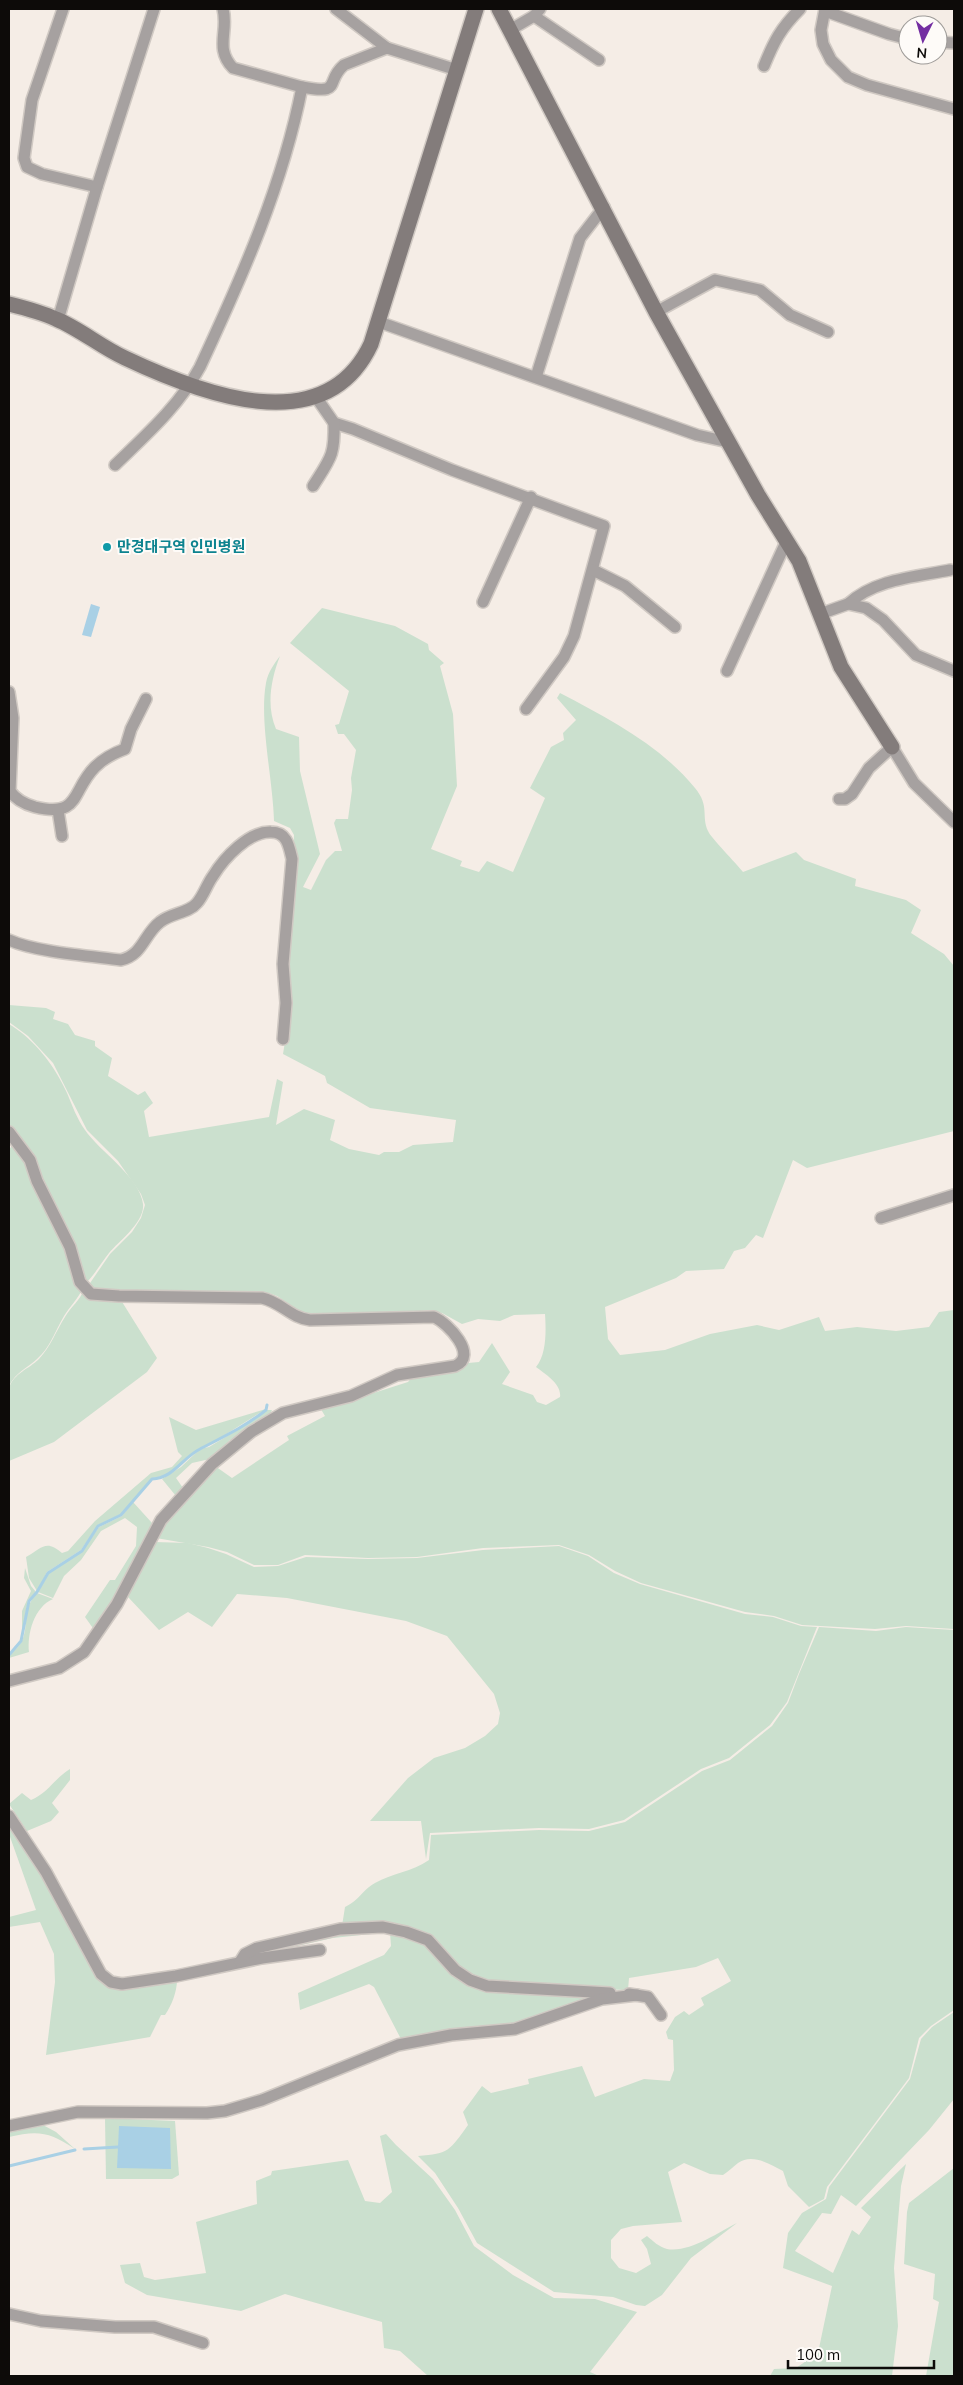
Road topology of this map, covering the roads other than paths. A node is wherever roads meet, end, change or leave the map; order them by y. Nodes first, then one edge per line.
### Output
1 (63, 9) edge
2 (154, 9) edge
3 (223, 9) edge
4 (336, 9) edge
5 (476, 9) edge
6 (800, 9) edge
7 (825, 10) edge
8 (537, 12) edge
9 (504, 19) edge
10 (898, 36) edge
11 (387, 48) junction
12 (599, 60) dead end
13 (764, 66) dead end
14 (457, 70) junction
15 (302, 87) junction
16 (954, 109) edge
17 (97, 187) junction
18 (604, 207) junction
19 (9, 304) edge
20 (656, 312) junction
21 (58, 320) junction
22 (379, 322) junction
23 (828, 332) dead end
24 (536, 377) junction
25 (190, 386) junction
26 (316, 397) junction
27 (334, 424) junction
28 (728, 442) junction
29 (115, 465) dead end
30 (313, 486) dead end
31 (531, 497) junction
32 (787, 540) junction
33 (593, 570) junction
34 (950, 570) dead end
35 (483, 602) dead end
36 (848, 604) junction
37 (820, 614) junction
38 (675, 627) dead end
39 (727, 671) dead end
40 (954, 671) edge
41 (9, 692) edge
42 (146, 699) dead end
43 (526, 709) dead end
44 (892, 747) junction
45 (839, 799) dead end
46 (58, 810) junction
47 (954, 822) edge
48 (62, 836) dead end
49 (9, 940) edge
50 (283, 1039) dead end
51 (9, 1132) edge
52 (954, 1195) edge
53 (881, 1218) dead end
54 (9, 1681) edge
55 (9, 1816) edge
56 (320, 1950) dead end
57 (240, 1962) junction
58 (636, 1995) junction
59 (661, 2015) dead end
60 (9, 2126) edge
61 (9, 2314) edge
62 (203, 2343) dead end

1 - 17 street
2 - 17 street
3 - 15 street
4 - 11 street
5 - 9 street
5 - 14 street
6 - 13 street
7 - 10 street
7 - 16 street
8 - 9 street
8 - 12 street
9 - 18 street
11 - 14 street
11 - 15 street
14 - 22 street
15 - 25 street
17 - 21 street
18 - 20 street
18 - 24 street
19 - 21 street
20 - 23 street
20 - 28 street
21 - 25 street
22 - 24 street
22 - 26 street
24 - 28 street
25 - 26 street
25 - 29 street
26 - 27 street
27 - 30 street
27 - 31 street
28 - 32 street
31 - 33 street
31 - 35 street
32 - 37 street
32 - 39 street
33 - 38 street
33 - 43 street
34 - 36 street
36 - 37 street
36 - 40 street
37 - 44 street
41 - 46 street
42 - 46 street
44 - 45 street
44 - 47 street
46 - 48 street
49 - 50 street
51 - 54 street
52 - 53 street
55 - 57 street
56 - 57 street
57 - 58 street
58 - 59 street
58 - 60 street
61 - 62 street

